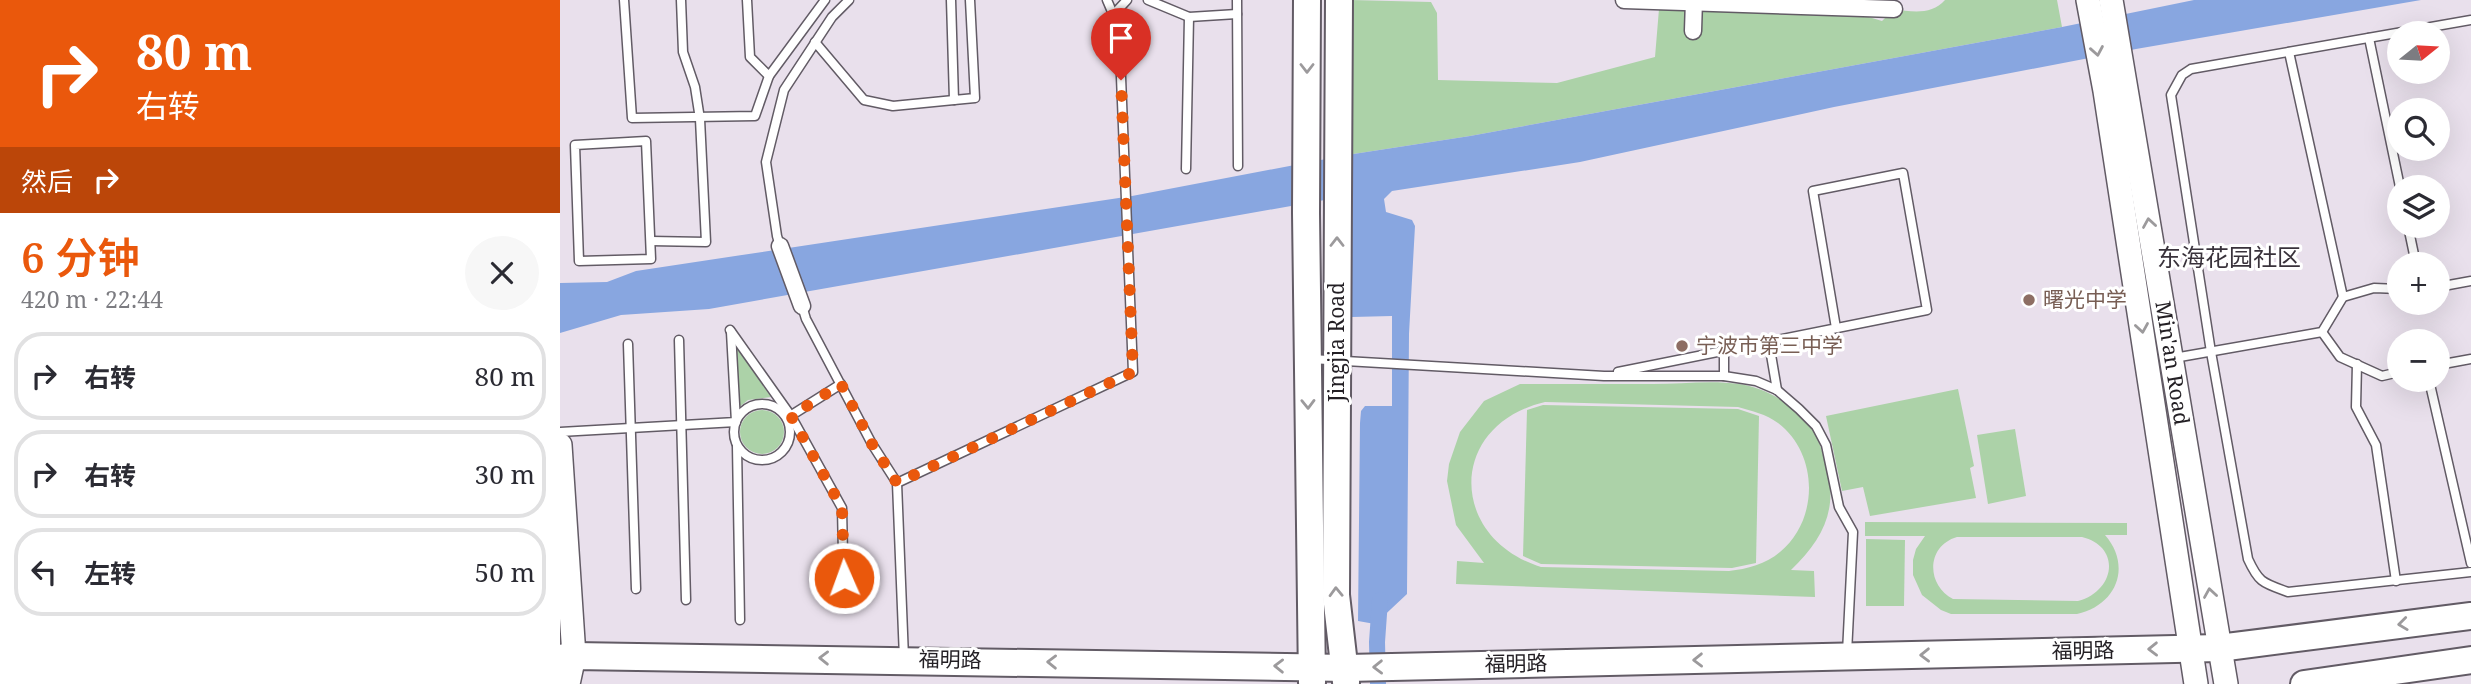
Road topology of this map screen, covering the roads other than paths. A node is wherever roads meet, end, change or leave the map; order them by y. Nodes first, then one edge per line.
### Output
1 (624, 0) edge
2 (681, 0) edge
3 (747, 0) edge
4 (825, 0) edge
5 (849, 0) edge
6 (950, 0) edge
7 (970, 0) edge
8 (1107, 0) edge
9 (1127, 0) edge
10 (1148, 0) edge
11 (1237, 0) edge
12 (1307, 0) edge
13 (1339, 0) edge
14 (1624, 0) edge
15 (1694, 1) edge
16 (2100, 5) edge
17 (1895, 9) dead end
18 (1237, 14) junction
19 (1113, 15) junction
20 (1189, 17) junction
21 (2471, 19) edge
22 (1693, 31) dead end
23 (2369, 38) junction
24 (816, 42) junction
25 (2289, 51) junction
26 (769, 76) junction
27 (2115, 88) junction
28 (954, 100) junction
29 (700, 116) junction
30 (1238, 166) dead end
31 (1186, 169) dead end
32 (2398, 175) edge
33 (650, 241) junction
34 (780, 246) joint
35 (2471, 281) edge
36 (2450, 285) edge
37 (2387, 289) edge
38 (2343, 297) junction
39 (802, 306) joint
40 (1836, 328) junction
41 (2322, 332) junction
42 (679, 340) dead end
43 (1769, 343) junction
44 (628, 344) dead end
45 (1724, 351) junction
46 (2211, 352) junction
47 (1308, 359) junction
48 (2171, 359) junction
49 (2471, 359) edge
50 (1337, 361) junction
51 (2450, 363) edge
52 (2357, 364) junction
53 (2387, 375) edge
54 (1605, 376) junction
55 (1724, 376) junction
56 (841, 384) junction
57 (1777, 390) junction
58 (2432, 392) edge
59 (789, 417) junction
60 (736, 422) junction
61 (681, 425) junction
62 (631, 428) junction
63 (560, 432) edge
64 (560, 445) edge
65 (737, 446) junction
66 (897, 483) junction
67 (2471, 563) edge
68 (2471, 572) edge
69 (2396, 581) junction
70 (636, 589) dead end
71 (685, 600) dead end
72 (845, 601) dead end
73 (2471, 616) edge
74 (740, 620) dead end
75 (2192, 648) junction
76 (2220, 648) junction
77 (1847, 656) junction
78 (567, 657) edge
79 (904, 659) junction
80 (2471, 660) edge
81 (1347, 673) edge
82 (1312, 676) edge
83 (568, 684) edge
84 (2196, 684) edge
85 (2226, 684) edge
86 (2304, 684) edge

1 - 29 lane
2 - 29 lane
3 - 26 lane
4 - 26 lane
5 - 24 lane
6 - 28 lane
7 - 28 lane
8 - 19 lane
9 - 19 lane
10 - 20 lane
11 - 18 lane
12 -> 47 main road, Jingjia Road
50 -> 13 main road, Jingjia Road
14 - 15 street
15 - 17 street
15 - 22 street
16 - 27 main road, Min'an Road
18 - 20 lane
18 - 30 lane
19 - 66 lane
20 - 31 lane
21 - 23 lane
23 - 25 lane
23 - 32 lane
24 - 28 lane
24 - 34 lane
25 - 38 lane
25 - 46 lane
26 - 29 lane
48 -> 27 main road, Min'an Road
27 -> 75 main road, Min'an Road
29 - 33 lane
33 - 33 lane
34 - 39 street
35 - 36 lane
37 - 38 lane
38 - 41 lane
39 - 56 lane
40 - 40 lane
40 - 43 lane
41 - 46 lane
41 - 52 lane
42 - 61 lane
43 - 45 lane
43 - 57 lane
44 - 62 lane
45 - 54 lane
45 - 55 lane
46 - 48 lane
46 - 69 lane
47 - 50 lane
47 -> 82 main road, Jingjia Road
76 -> 48 main road, Min'an Road
49 - 51 lane
50 - 54 lane
81 -> 50 main road, Jingjia Road
52 - 53 lane
52 - 69 lane
54 - 55 lane
55 - 57 lane
56 - 59 lane
56 - 66 lane
57 - 77 lane
58 - 67 lane
59 - 60 lane
59 - 60 lane
59 - 65 lane
59 - 72 lane
60 - 61 lane
60 - 65 lane
61 - 62 lane
61 - 71 lane
62 - 63 lane
62 - 70 lane
64 - 78 main road
65 - 74 lane
66 - 79 lane
68 - 69 lane
73 -> 76 main road, 福明路
75 - 76 main road, 福明路
75 -> 77 main road, 福明路
75 - 84 main road, Min'an Road
76 - 85 main road, Min'an Road
77 -> 81 main road, 福明路
79 -> 78 main road, 福明路
78 - 83 main road
82 -> 79 main road, 福明路
80 - 86 main road
81 - 82 main road, 福明路

